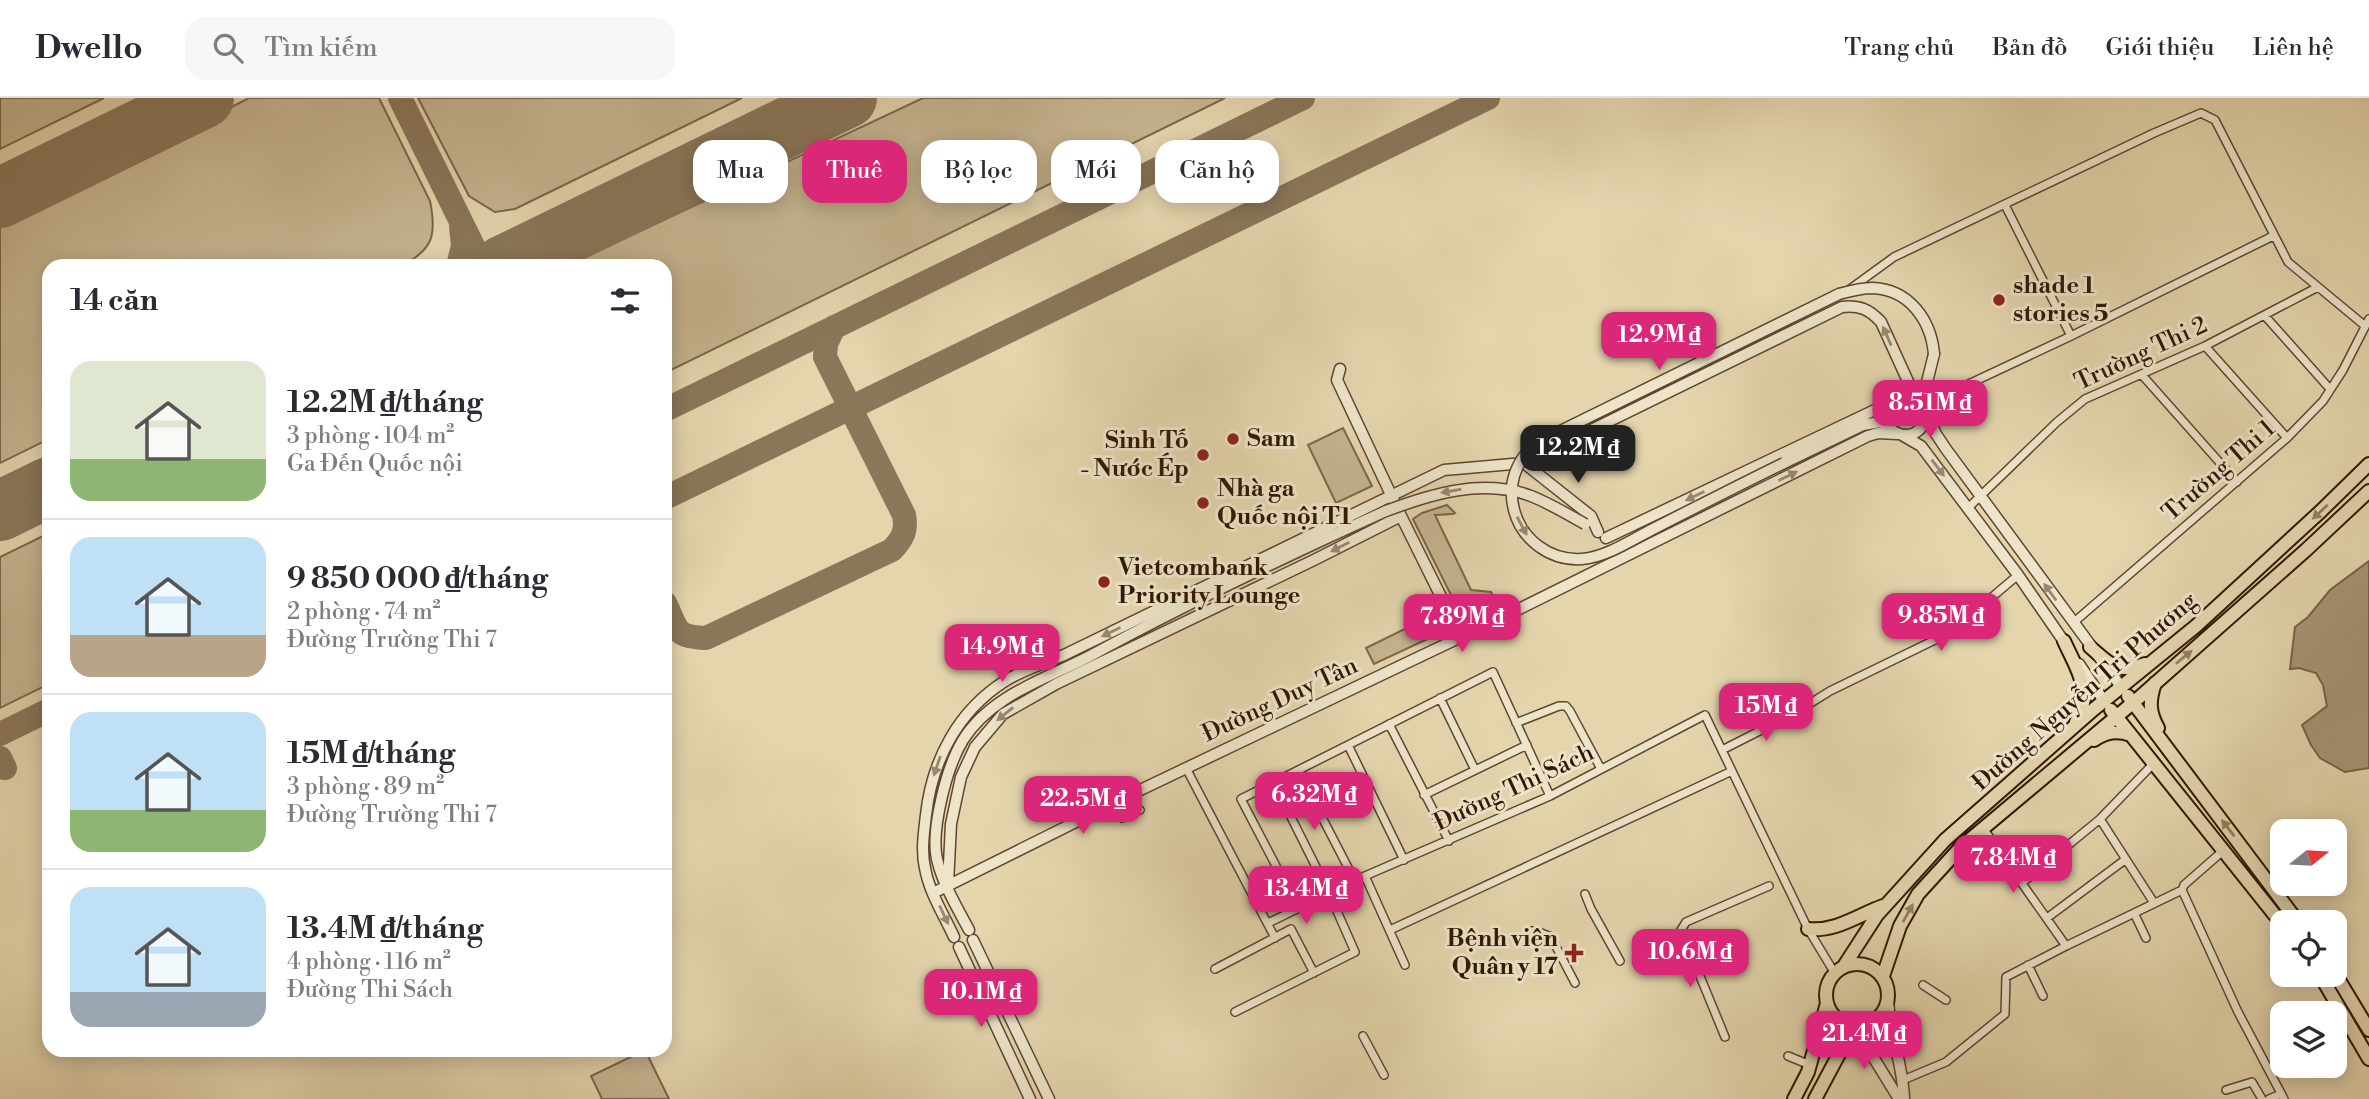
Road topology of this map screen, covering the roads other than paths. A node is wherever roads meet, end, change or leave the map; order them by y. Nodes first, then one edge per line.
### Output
1 (2005, 205) junction
2 (2273, 236) junction
3 (2318, 287) junction
4 (1823, 312) junction
5 (2265, 316) junction
6 (2367, 322) edge
7 (2071, 336) junction
8 (2205, 346) junction
9 (1340, 369) dead end
10 (2142, 375) junction
11 (2330, 389) junction
12 (1887, 401) junction
13 (1922, 404) junction
14 (1886, 425) junction
15 (1900, 435) junction
16 (2287, 438) junction
17 (1524, 463) junction
18 (2369, 464) edge
19 (2237, 482) junction
20 (2369, 491) edge
21 (1392, 494) junction
22 (1980, 496) junction
23 (1968, 508) junction
24 (1401, 516) junction
25 (1602, 535) junction
26 (1617, 560) junction
27 (2018, 575) junction
28 (2073, 623) junction
29 (1461, 637) junction
30 (2064, 641) junction
31 (2090, 647) junction
32 (2155, 661) junction
33 (2155, 682) junction
34 (2122, 688) junction
35 (1440, 698) junction
36 (2104, 701) junction
37 (2133, 702) junction
38 (2116, 716) junction
39 (1516, 723) junction
40 (1389, 724) junction
41 (2073, 728) junction
42 (2131, 735) junction
43 (1348, 745) junction
44 (1527, 745) junction
45 (2078, 748) junction
46 (1722, 750) junction
47 (2173, 757) junction
48 (2154, 762) junction
49 (1186, 768) junction
50 (1601, 769) junction
51 (1475, 770) junction
52 (1298, 771) junction
53 (1732, 771) junction
54 (1274, 783) junction
55 (1424, 795) junction
56 (1550, 796) junction
57 (1140, 810) dead end
58 (1122, 818) dead end
59 (2100, 819) junction
60 (1983, 828) junction
61 (1449, 841) junction
62 (2224, 849) junction
63 (2126, 859) junction
64 (1404, 860) junction
65 (2257, 867) junction
66 (1365, 876) junction
67 (2245, 876) junction
68 (1355, 881) junction
69 (2022, 883) junction
70 (1769, 886) dead end
71 (948, 887) junction
72 (2182, 890) junction
73 (933, 893) junction
74 (1329, 893) junction
75 (1585, 894) dead end
76 (2154, 903) junction
77 (1887, 904) junction
78 (1298, 908) junction
79 (2271, 910) edge
80 (2289, 910) edge
81 (2134, 913) junction
82 (2047, 918) junction
83 (1268, 923) junction
84 (1808, 929) junction
85 (1390, 930) junction
86 (1529, 931) dead end
87 (1275, 938) junction
88 (2146, 938) dead end
89 (2066, 946) junction
90 (1620, 961) dead end
91 (1405, 965) dead end
92 (2028, 965) junction
93 (1215, 969) dead end
94 (1839, 969) junction
95 (1314, 973) junction
96 (1882, 976) junction
97 (1575, 983) dead end
98 (1923, 985) dead end
99 (2328, 987) edge
100 (2343, 987) edge
101 (2043, 996) dead end
102 (1888, 1000) junction
103 (1946, 1000) dead end
104 (1827, 1003) junction
105 (1004, 1004) junction
106 (989, 1011) junction
107 (1235, 1012) dead end
108 (1854, 1026) junction
109 (2369, 1030) edge
110 (1363, 1036) dead end
111 (1725, 1037) dead end
112 (1788, 1056) dead end
113 (2369, 1059) edge
114 (1810, 1065) junction
115 (1384, 1075) dead end
116 (1903, 1080) junction
117 (2227, 1090) dead end
118 (2282, 1096) edge
119 (1030, 1099) edge
120 (1049, 1099) edge
121 (1794, 1099) edge
122 (1815, 1099) edge
123 (1901, 1099) edge
124 (2262, 1099) edge
125 (2269, 1099) edge

1 - 2 street
1 - 4 street
1 - 7 street
2 - 3 street
2 - 7 street
3 - 5 street, Trường Thi 2
3 - 6 street
13 -> 4 street
4 - 17 street
5 - 8 street, Trường Thi 2
5 - 11 street
6 - 11 street, Trường Thi 1
7 - 13 street
8 - 10 street, Trường Thi 2
8 - 16 street
9 - 21 street
10 - 19 street
10 - 22 street, Trường Thi 2
11 - 16 street, Trường Thi 1
12 - 13 street
12 - 14 street
12 -> 25 street
13 -> 14 street, bridge
13 - 15 street
13 - 22 street
14 - 15 street
15 -> 23 street
26 -> 15 street, Đường Duy Tân
16 - 19 street, Trường Thi 1
17 - 21 street
17 - 25 street
18 -> 32 main road, Đường Nguyễn Tri Phương
19 - 28 street, Trường Thi 1
33 -> 20 main road, Đường Nguyễn Tri Phương
21 - 24 street
21 -> 73 street
22 - 23 street, Trường Thi 2
28 -> 22 street
23 - 27 street
24 - 29 street
24 -> 71 street
25 - 26 street
25 -> 71 street, bridge
26 - 29 street, Đường Duy Tân
27 - 30 street
27 - 46 street
28 - 31 street
29 - 49 street, Đường Duy Tân
30 - 36 street
30 - 41 main road
31 - 32 main road
31 - 34 street
32 - 34 main road, Đường Nguyễn Tri Phương
33 - 37 main road, Đường Nguyễn Tri Phương
33 - 47 main road
34 - 36 main road, Đường Nguyễn Tri Phương
34 - 37 main road
35 - 39 street
35 - 40 street
35 - 51 street
36 - 38 main road
36 - 41 main road, Đường Nguyễn Tri Phương
37 - 38 main road, Đường Nguyễn Tri Phương
37 - 47 main road
38 - 42 main road
38 - 45 main road, Đường Nguyễn Tri Phương
39 - 44 street
39 - 50 street
40 - 43 street
40 - 55 street
41 - 77 main road, Đường Nguyễn Tri Phương
42 - 45 main road
42 - 48 main road
43 - 52 street
43 - 64 street
44 - 51 street
44 - 56 street
45 - 60 main road, Đường Nguyễn Tri Phương
46 - 50 street, Đường Thi Sách
46 - 53 street
65 -> 47 main road
48 - 59 street
48 - 62 main road
49 - 71 street, Đường Duy Tân
49 - 83 street
50 - 56 street, Đường Thi Sách
51 - 55 street
52 - 54 street
52 - 68 street
53 - 84 street
53 - 85 street
54 - 74 street
54 - 78 street
55 - 61 street
56 - 61 street, Đường Thi Sách
57 - 58 street
59 - 63 street
59 - 69 street
60 - 69 street
96 -> 60 main road, Đường Nguyễn Tri Phương
61 - 64 street, Đường Thi Sách
62 - 67 main road
62 - 72 street
63 - 76 street
63 - 82 street
64 - 66 street, Đường Thi Sách
65 - 67 main road
65 - 80 main road
66 - 68 street, Đường Thi Sách
66 - 85 street
67 - 79 main road
68 - 74 street, Đường Thi Sách
69 - 82 street
70 - 111 street
71 - 73 street, Đường Duy Tân
71 - 105 street
72 - 76 street
72 - 118 street
73 -> 106 street
74 - 78 street, Đường Thi Sách
74 - 95 street
75 - 90 street
76 - 81 street
77 - 84 main road
77 - 94 main road, Đường Nguyễn Tri Phương
78 - 83 street, Đường Thi Sách
81 - 88 street
81 - 89 street
82 - 89 street
83 - 87 street
84 - 94 street
85 - 91 street
86 - 97 street
87 - 93 street
87 - 95 street
89 - 92 street
92 - 101 street
92 - 116 street
94 - 96 main road
94 - 104 main road
95 - 107 street
96 - 102 main road
98 - 103 street
99 - 113 main road
100 - 109 main road
102 - 108 main road
102 - 116 street
104 - 108 main road
104 - 114 main road
105 - 106 street
105 - 120 street
106 - 119 street
108 - 122 main road
108 - 123 street
110 - 115 street
112 - 114 street
114 - 121 main road
116 - 123 street
117 - 124 street
118 - 125 street

